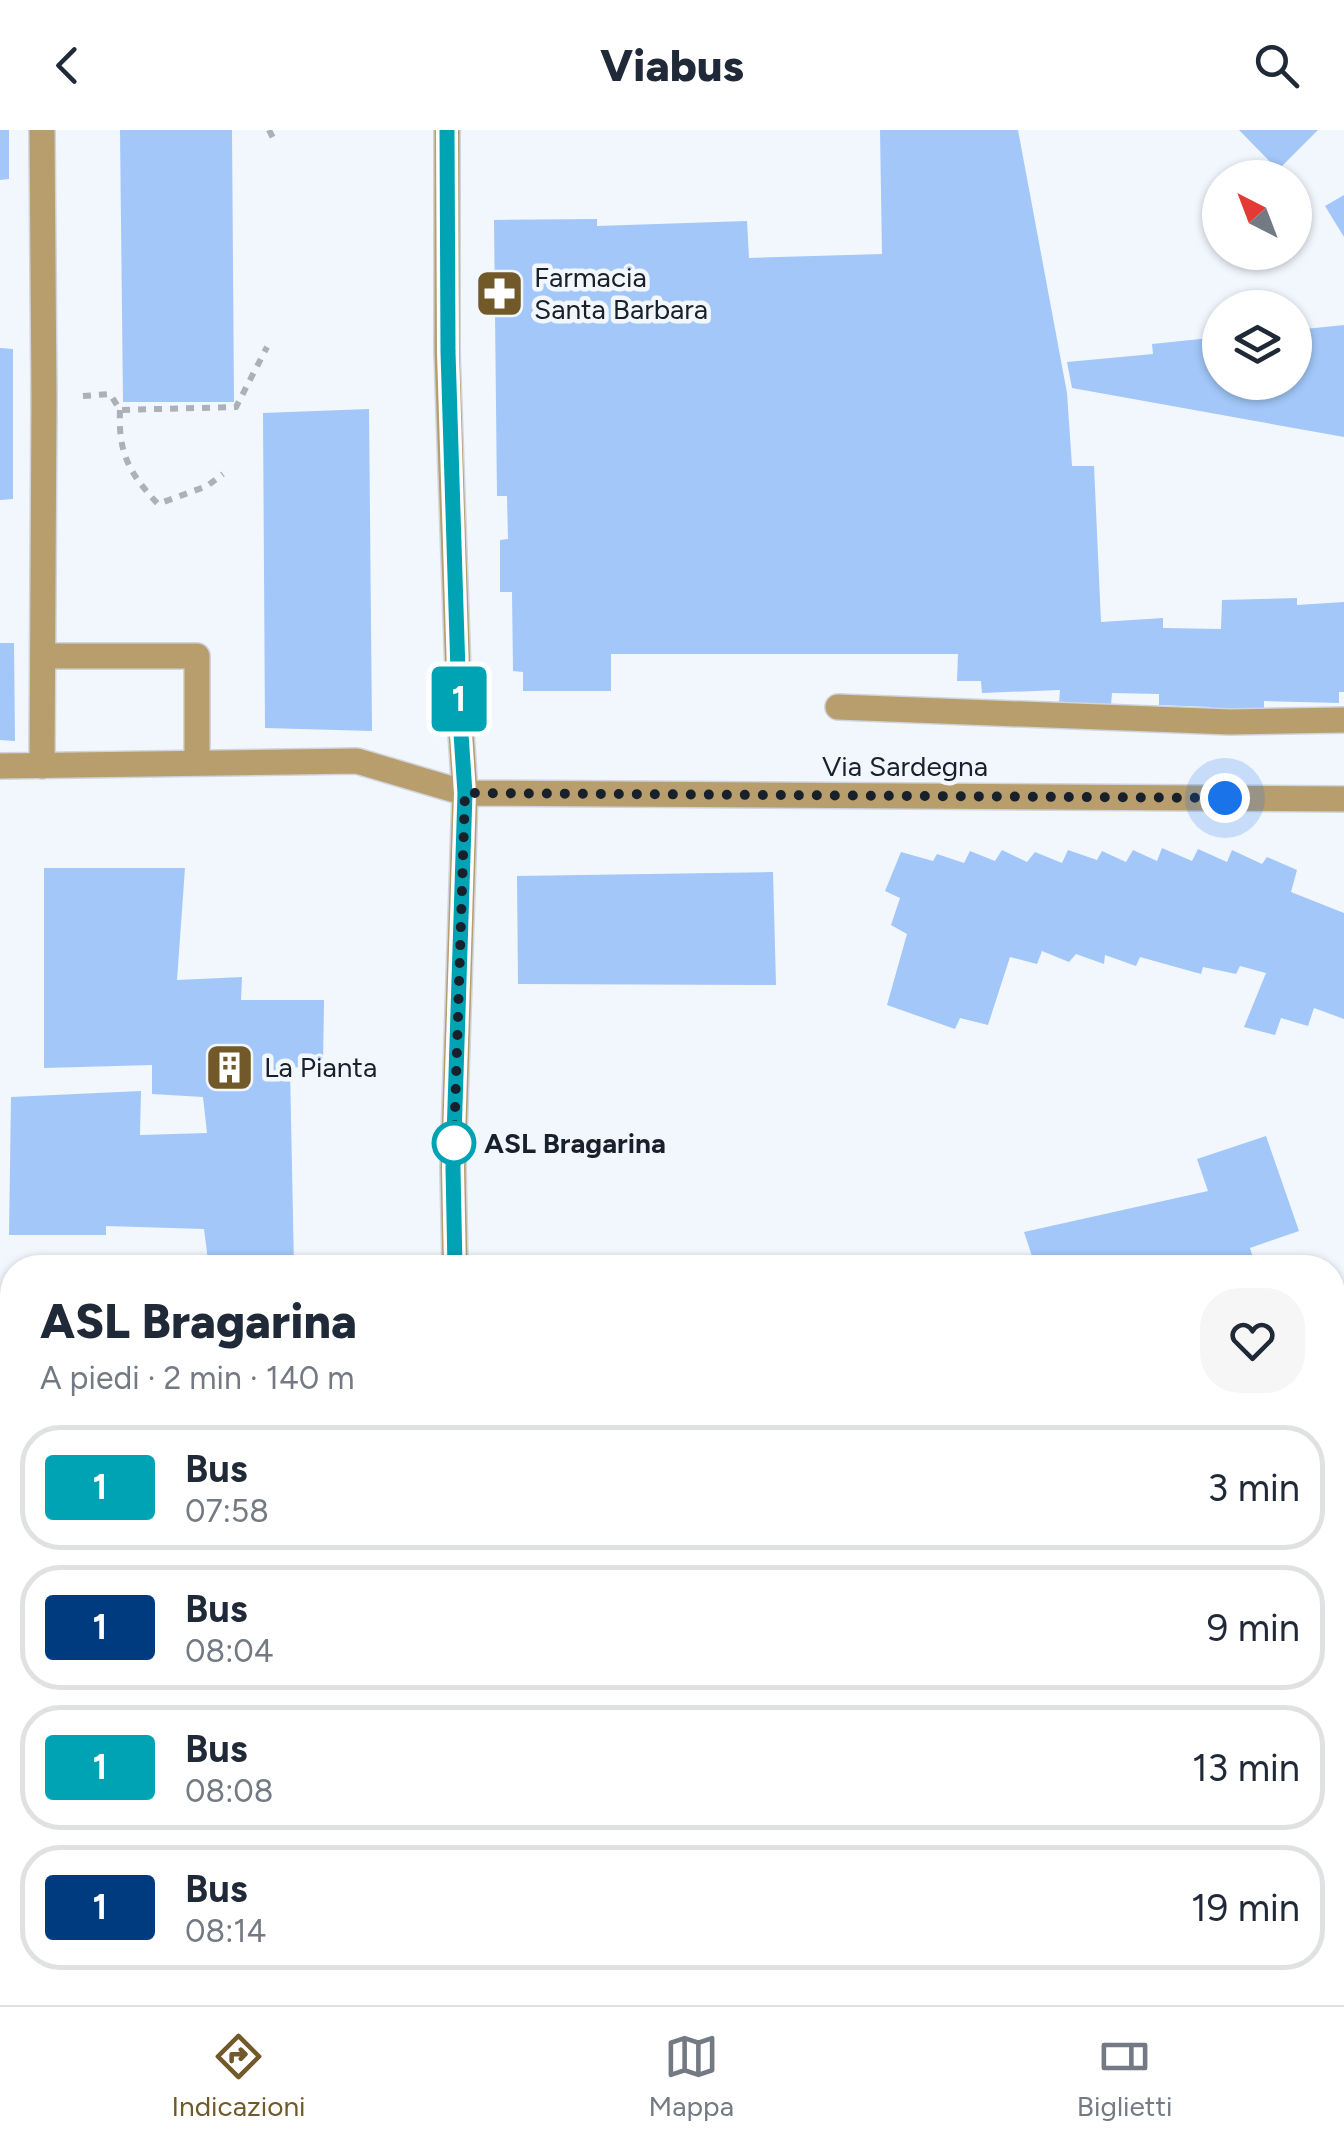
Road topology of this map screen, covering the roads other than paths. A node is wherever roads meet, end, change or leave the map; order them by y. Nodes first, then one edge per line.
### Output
1 (42, 130) edge
2 (447, 130) edge
3 (44, 656) junction
4 (838, 706) dead end
5 (1344, 720) edge
6 (196, 764) junction
7 (0, 766) edge
8 (42, 766) junction
9 (465, 793) junction
10 (1344, 799) edge
11 (455, 1255) edge

1 - 3 street
2 - 9 street
3 - 6 street
3 - 8 street
4 - 5 street
6 - 8 street, Via Sardegna
6 - 9 street, Via Sardegna
7 - 8 street, Via Sardegna
9 - 10 street, Via Sardegna
9 - 11 street

